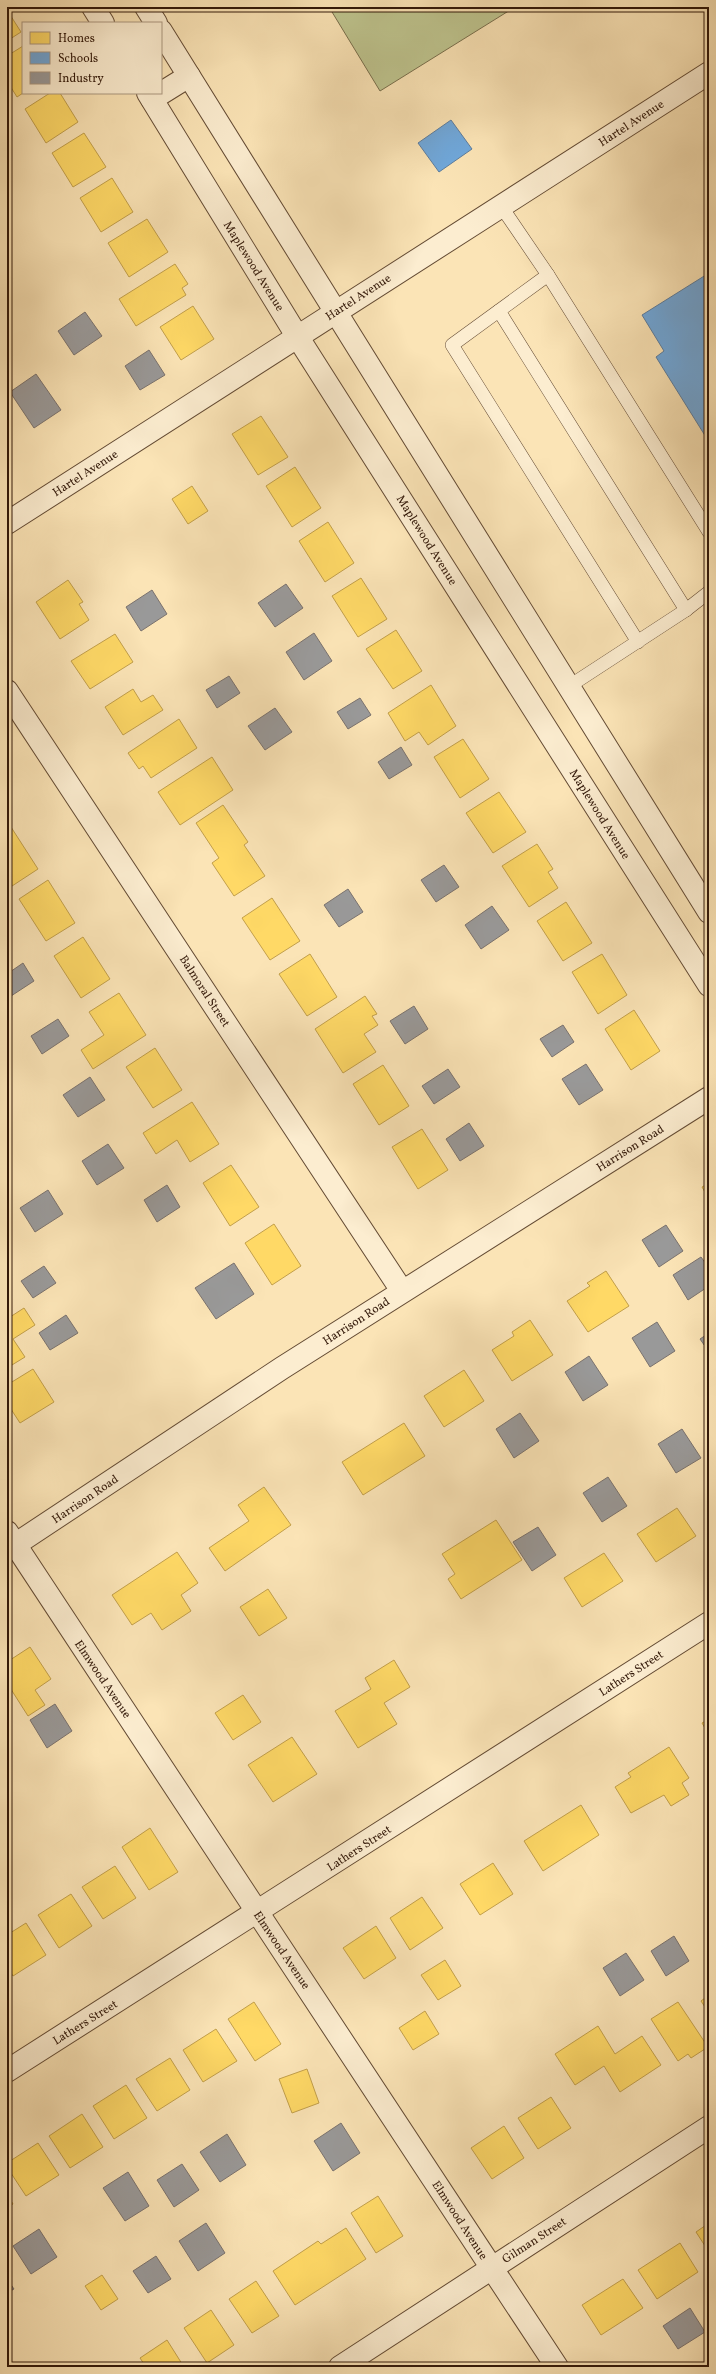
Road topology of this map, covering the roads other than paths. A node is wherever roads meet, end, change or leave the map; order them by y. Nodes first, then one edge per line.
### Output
1 (93, 7) edge
2 (146, 7) edge
3 (102, 22) edge
4 (155, 22) edge
5 (162, 33) edge
6 (709, 73) edge
7 (189, 76) junction
8 (162, 90) edge
9 (150, 96) edge
10 (501, 206) junction
11 (548, 275) junction
12 (337, 311) junction
13 (499, 311) junction
14 (298, 336) junction
15 (7, 523) edge
16 (709, 532) edge
17 (709, 592) edge
18 (686, 610) junction
19 (638, 642) junction
20 (568, 687) junction
21 (7, 691) edge
22 (709, 912) edge
23 (709, 985) edge
24 (709, 1098) edge
25 (402, 1291) junction
26 (10, 1542) edge
27 (709, 1623) edge
28 (257, 1913) junction
29 (7, 2071) edge
30 (709, 2127) edge
31 (491, 2267) junction
32 (340, 2367) edge
33 (557, 2367) edge

1 - 3 street
2 - 4 street
5 - 7 street
6 - 10 street, Hartel Avenue
7 - 8 street
7 - 12 street
9 - 14 street, Maplewood Avenue
10 - 11 lane
10 - 12 street, Hartel Avenue
11 - 13 lane
11 - 16 lane
12 - 14 street, Hartel Avenue
12 - 20 street
13 - 18 lane
13 - 19 lane
14 - 15 street, Hartel Avenue
14 - 23 street, Maplewood Avenue
17 - 18 lane
18 - 19 lane
19 - 20 lane
20 - 22 street
21 - 25 street, Balmoral Street
24 - 25 street, Harrison Road
25 - 26 street, Harrison Road
26 - 28 street, Elmwood Avenue
27 - 28 street, Lathers Street
28 - 29 street, Lathers Street
28 - 31 street, Elmwood Avenue
30 - 31 street, Gilman Street
31 - 32 street, Gilman Street
31 - 33 street, Elmwood Avenue

